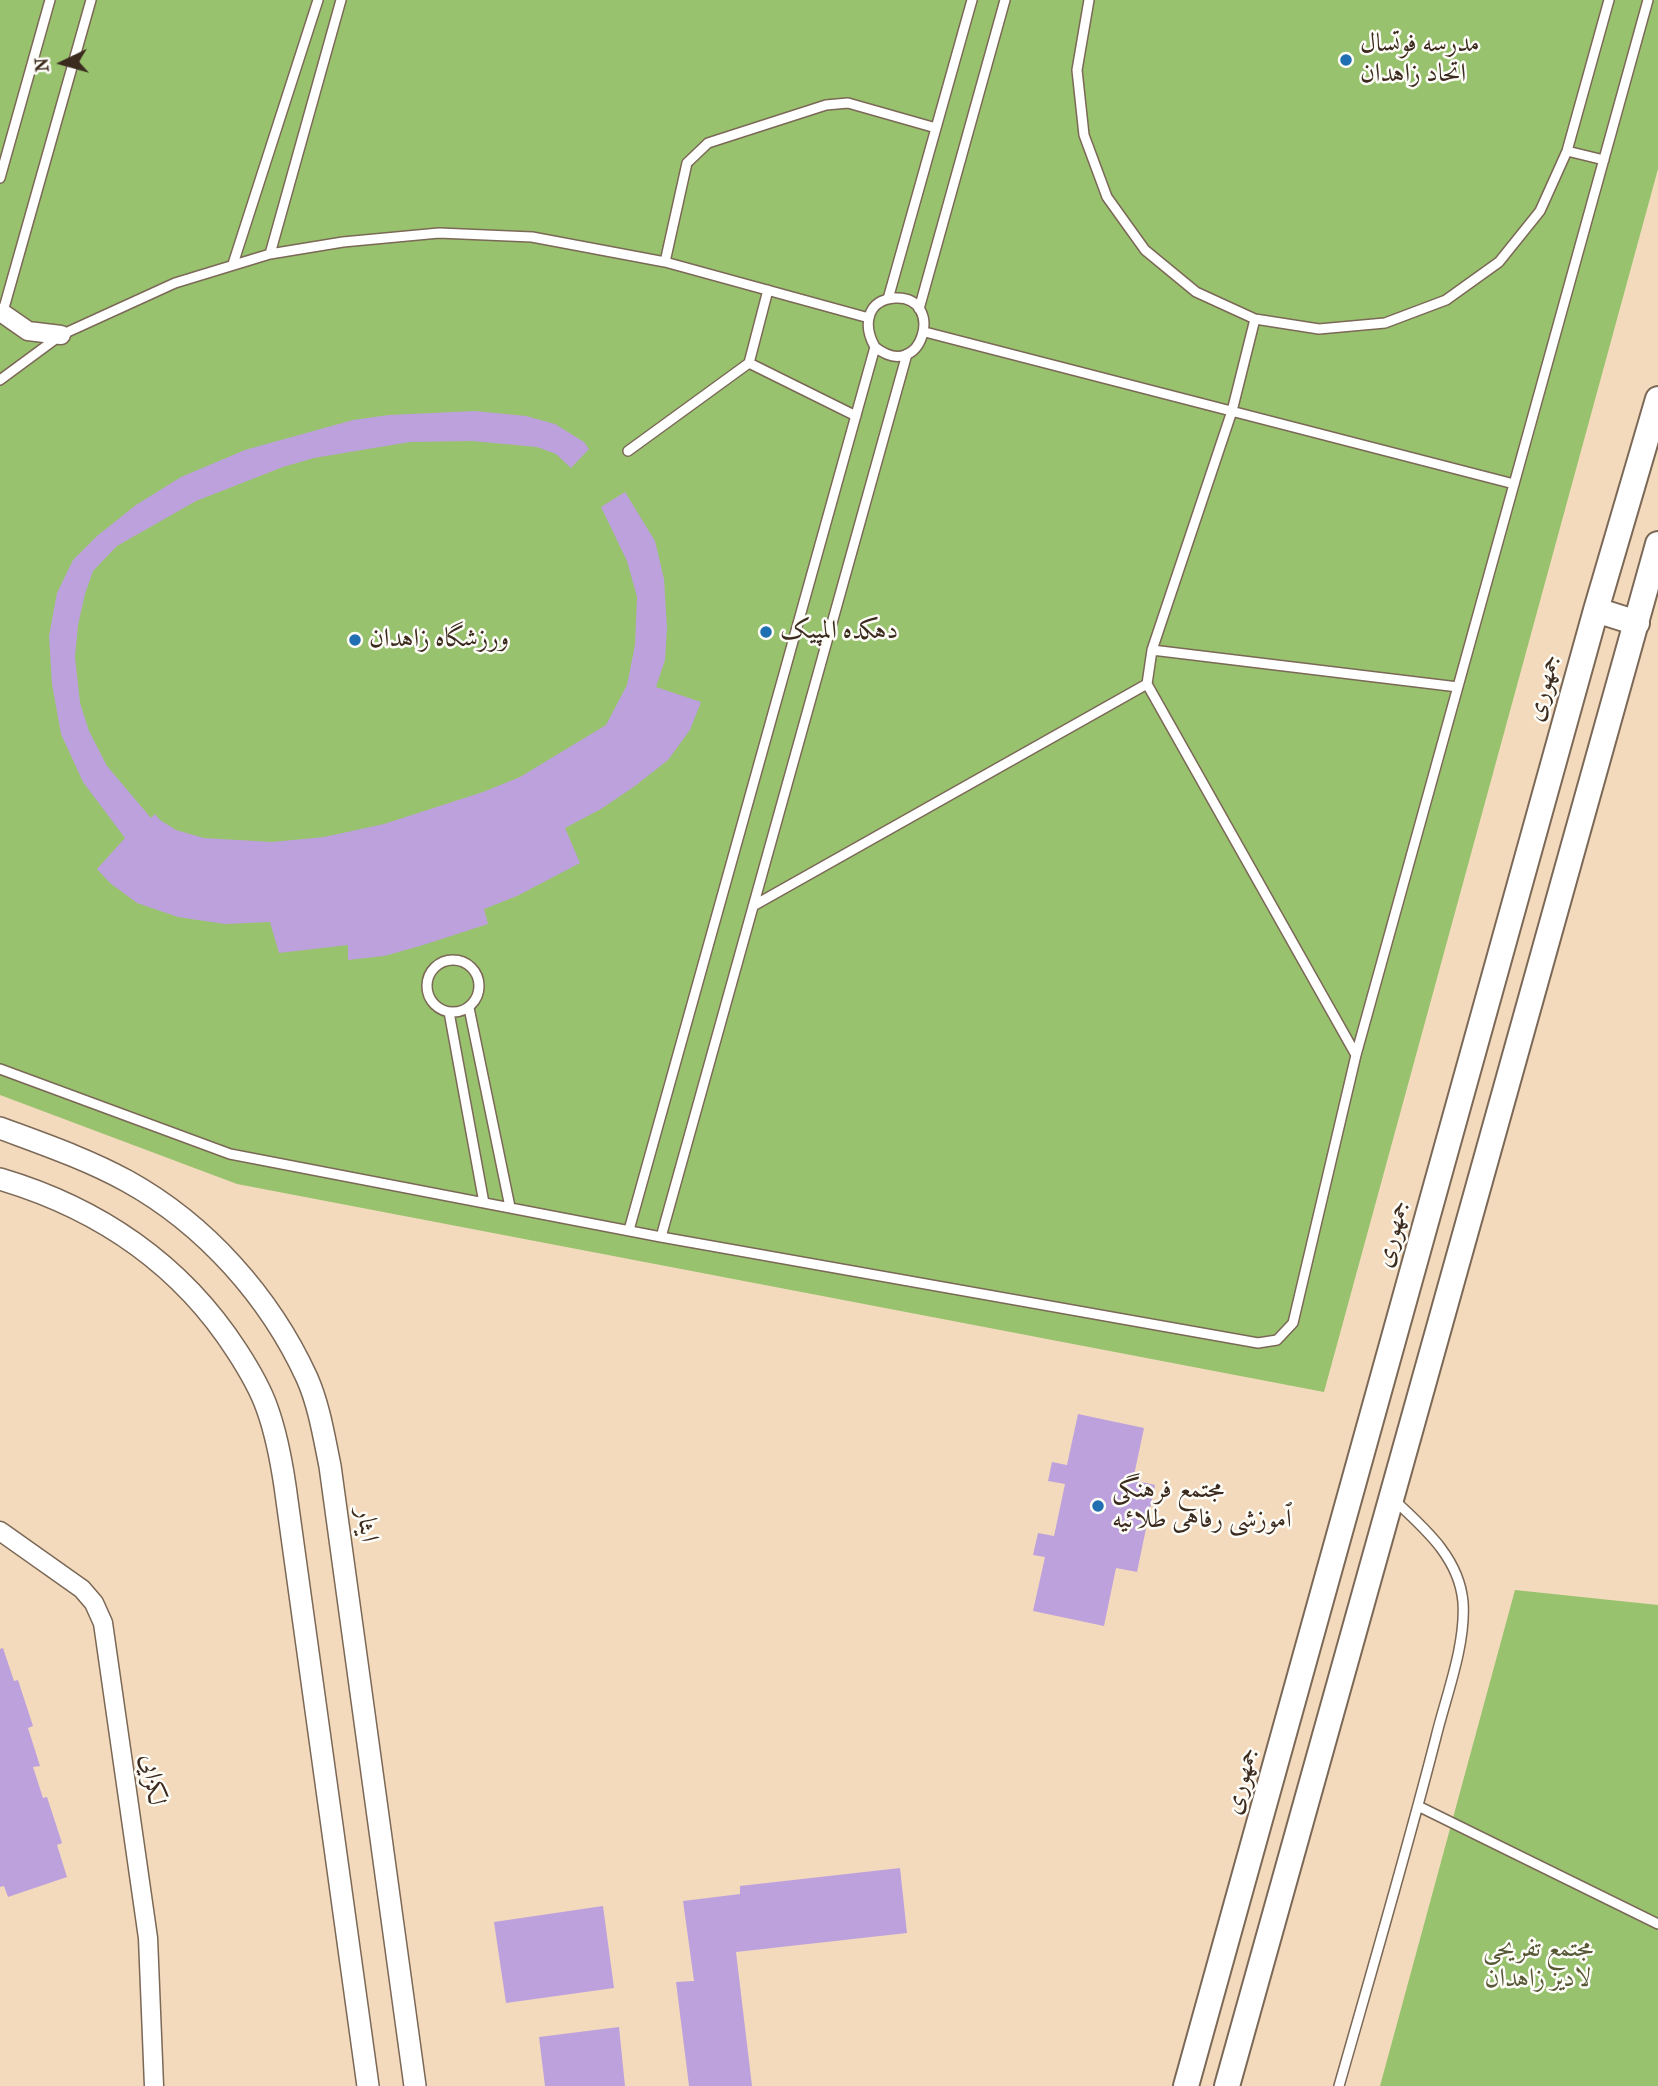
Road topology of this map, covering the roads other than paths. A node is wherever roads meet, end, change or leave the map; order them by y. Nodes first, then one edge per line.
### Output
1 (50, 0) edge
2 (91, 0) edge
3 (318, 0) edge
4 (341, 0) edge
5 (972, 0) edge
6 (1005, 0) edge
7 (1089, 0) edge
8 (1609, 0) edge
9 (1648, 0) edge
10 (936, 128) junction
11 (1567, 151) junction
12 (1604, 160) junction
13 (0, 178) edge
14 (270, 254) junction
15 (665, 262) junction
16 (233, 264) junction
17 (768, 290) junction
18 (888, 299) junction
19 (919, 309) junction
20 (1, 318) edge
21 (869, 318) junction
22 (1255, 319) junction
23 (925, 332) junction
24 (61, 335) junction
25 (875, 347) junction
26 (907, 354) junction
27 (749, 363) junction
28 (0, 380) edge
29 (1658, 399) edge
30 (1232, 411) junction
31 (856, 416) junction
32 (628, 451) dead end
33 (1514, 484) junction
34 (1658, 544) edge
35 (1596, 610) junction
36 (1637, 623) junction
37 (1152, 650) junction
38 (1147, 684) junction
39 (1458, 687) junction
40 (753, 906) junction
41 (468, 1008) junction
42 (449, 1012) junction
43 (1356, 1055) junction
44 (0, 1069) edge
45 (0, 1128) edge
46 (0, 1179) edge
47 (484, 1203) junction
48 (509, 1208) junction
49 (629, 1230) junction
50 (661, 1237) junction
51 (1391, 1497) junction
52 (0, 1531) edge
53 (1418, 1806) junction
54 (1658, 1924) edge
55 (154, 2086) edge
56 (368, 2086) edge
57 (415, 2086) edge
58 (1186, 2086) edge
59 (1227, 2086) edge
60 (1339, 2086) edge

1 - 13 lane
2 - 20 lane
3 - 16 lane
4 - 14 lane
5 - 10 lane
6 - 19 lane
7 - 22 lane
8 - 11 lane
9 - 12 lane
10 - 15 lane
10 - 18 lane
11 - 12 lane
11 - 22 lane
12 - 33 lane
14 - 15 lane
14 - 16 lane
15 - 17 lane
16 - 24 lane
17 - 21 lane
17 - 27 lane
18 - 19 lane
18 - 21 lane
19 - 23 lane
20 - 24 street
21 - 25 lane
22 - 30 lane
23 - 26 lane
23 - 30 lane
24 - 28 lane
25 - 26 lane
25 - 31 lane
26 - 40 lane
27 - 31 lane
27 - 32 lane
29 - 35 main road, جمهوری
30 - 33 lane
30 - 37 lane
31 - 49 lane
33 - 39 lane
34 - 36 main road
35 - 36 main road
35 - 58 main road, جمهوری
36 - 51 main road
37 - 38 lane
37 - 39 lane
38 - 40 lane
38 - 43 lane
39 - 43 lane
40 - 50 lane
41 - 42 lane
41 - 42 lane
41 - 48 lane
42 - 47 lane
43 - 50 lane
44 - 47 lane
45 - 57 street, ایثار
46 - 56 street
47 - 48 lane
48 - 49 lane
49 - 50 lane
51 - 53 lane
51 - 59 main road
52 - 55 street, لکزایی
53 - 54 lane
53 - 60 lane

